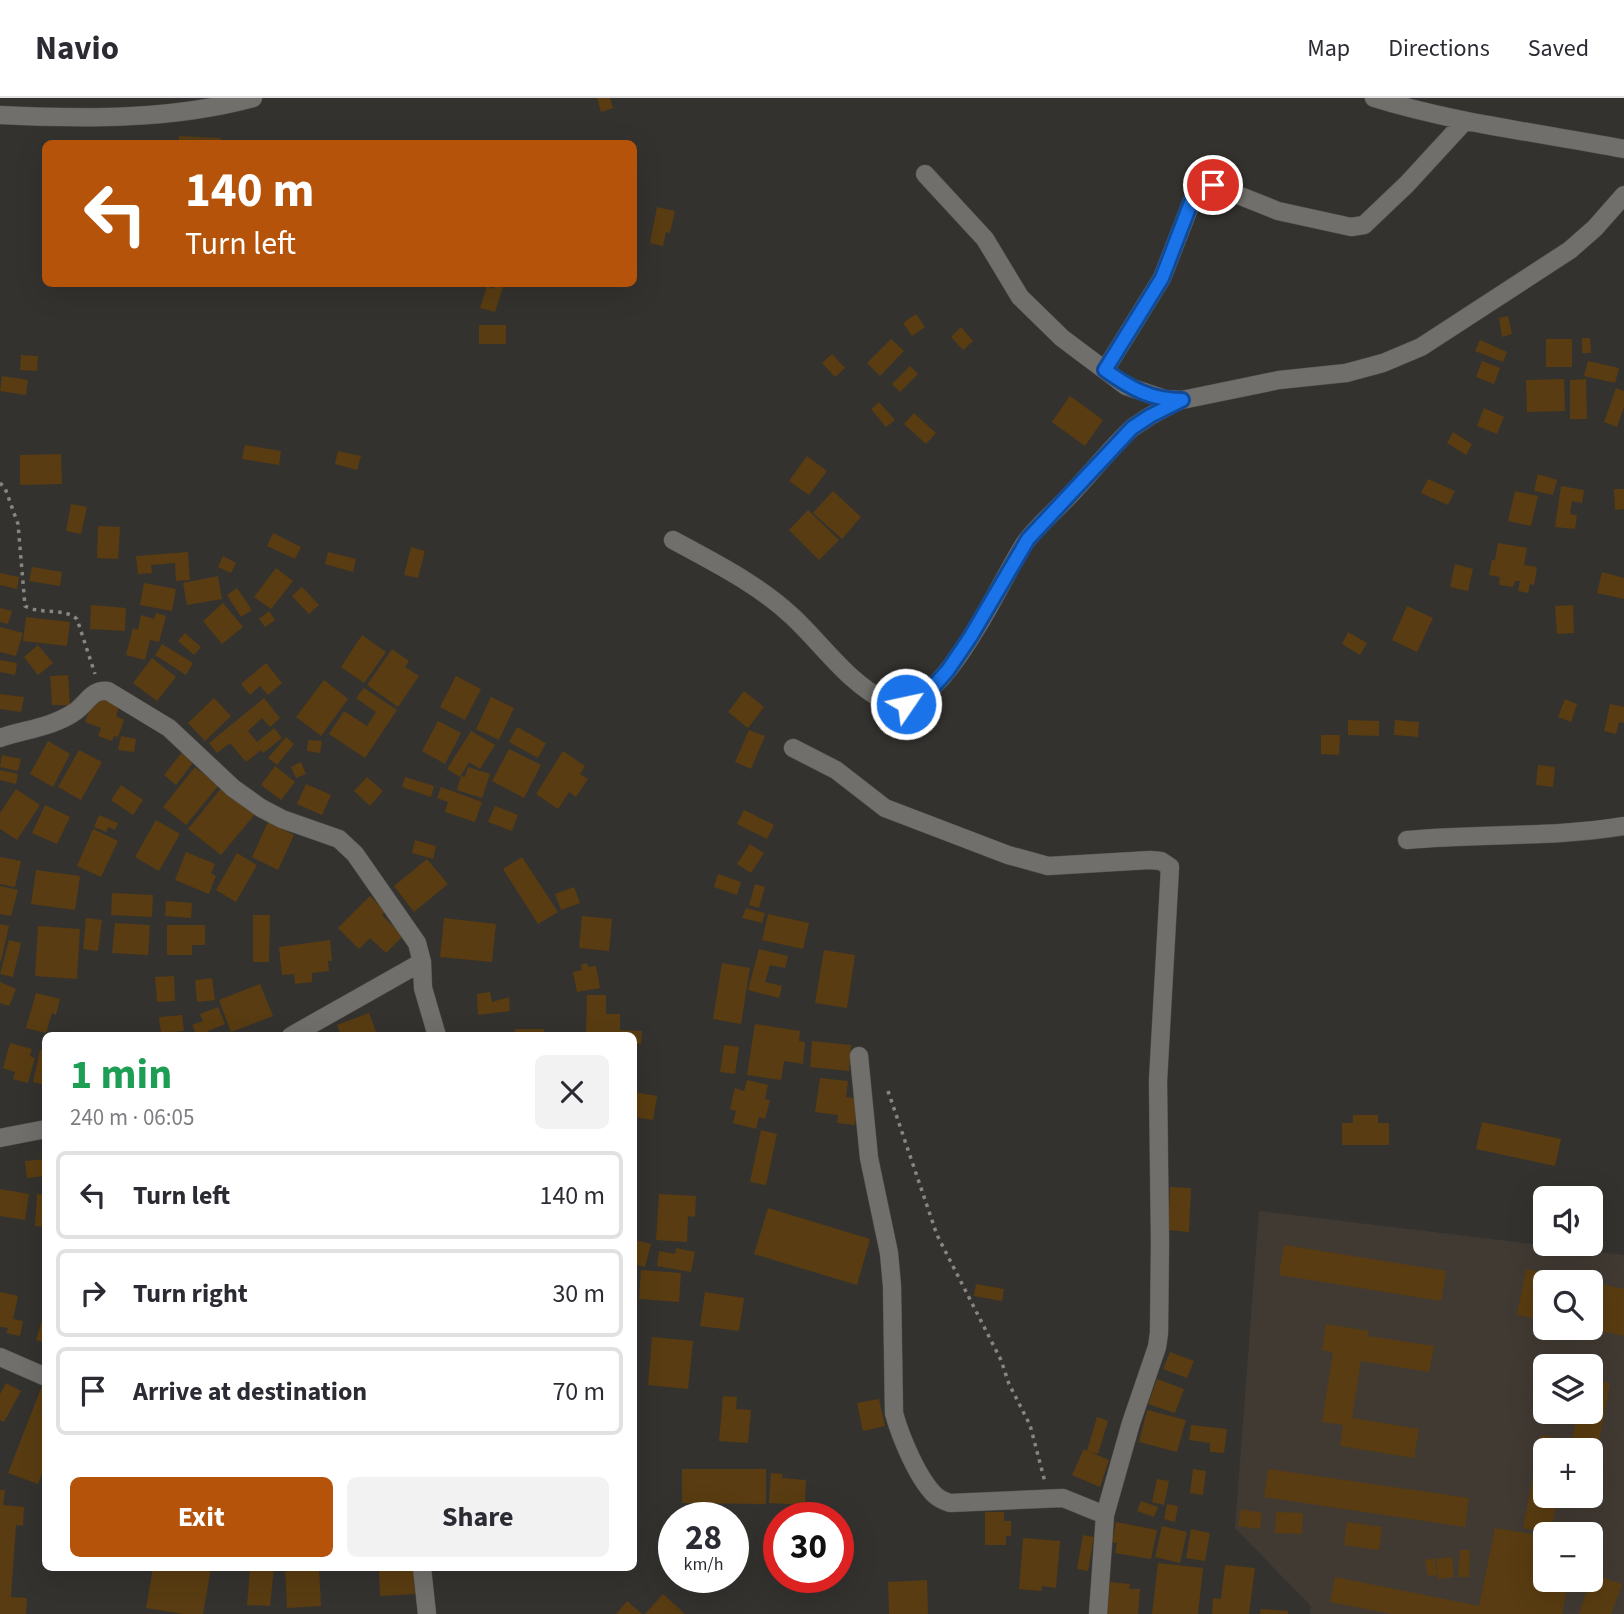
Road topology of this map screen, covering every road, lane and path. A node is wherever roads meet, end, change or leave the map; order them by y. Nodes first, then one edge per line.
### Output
1 (253, 98) edge
2 (1374, 98) edge
3 (0, 115) edge
4 (1465, 121) junction
5 (1624, 149) edge
6 (925, 174) dead end
7 (1624, 195) edge
8 (1105, 370) junction
9 (1182, 400) junction
10 (0, 483) edge
11 (673, 540) dead end
12 (99, 690) junction
13 (0, 738) edge
14 (793, 748) dead end
15 (1624, 826) edge
16 (1407, 840) dead end
17 (422, 962) junction
18 (298, 1032) edge
19 (436, 1032) edge
20 (859, 1056) dead end
21 (888, 1091) dead end
22 (42, 1130) edge
23 (0, 1138) edge
24 (0, 1357) edge
25 (42, 1375) edge
26 (1049, 1497) junction
27 (1105, 1516) junction
28 (422, 1571) edge
29 (426, 1614) edge
30 (1098, 1614) edge

1 - 3 street
2 - 4 street
4 - 5 street
4 - 8 street
6 - 8 street
7 - 9 street
8 - 9 street
9 - 11 street
10 - 12 path
12 - 13 street
12 - 17 street
14 - 27 street
15 - 16 street
17 - 18 street
17 - 19 street
20 - 26 street
21 - 26 path
22 - 23 street
24 - 25 street
26 - 27 street
27 - 30 street
28 - 29 street

